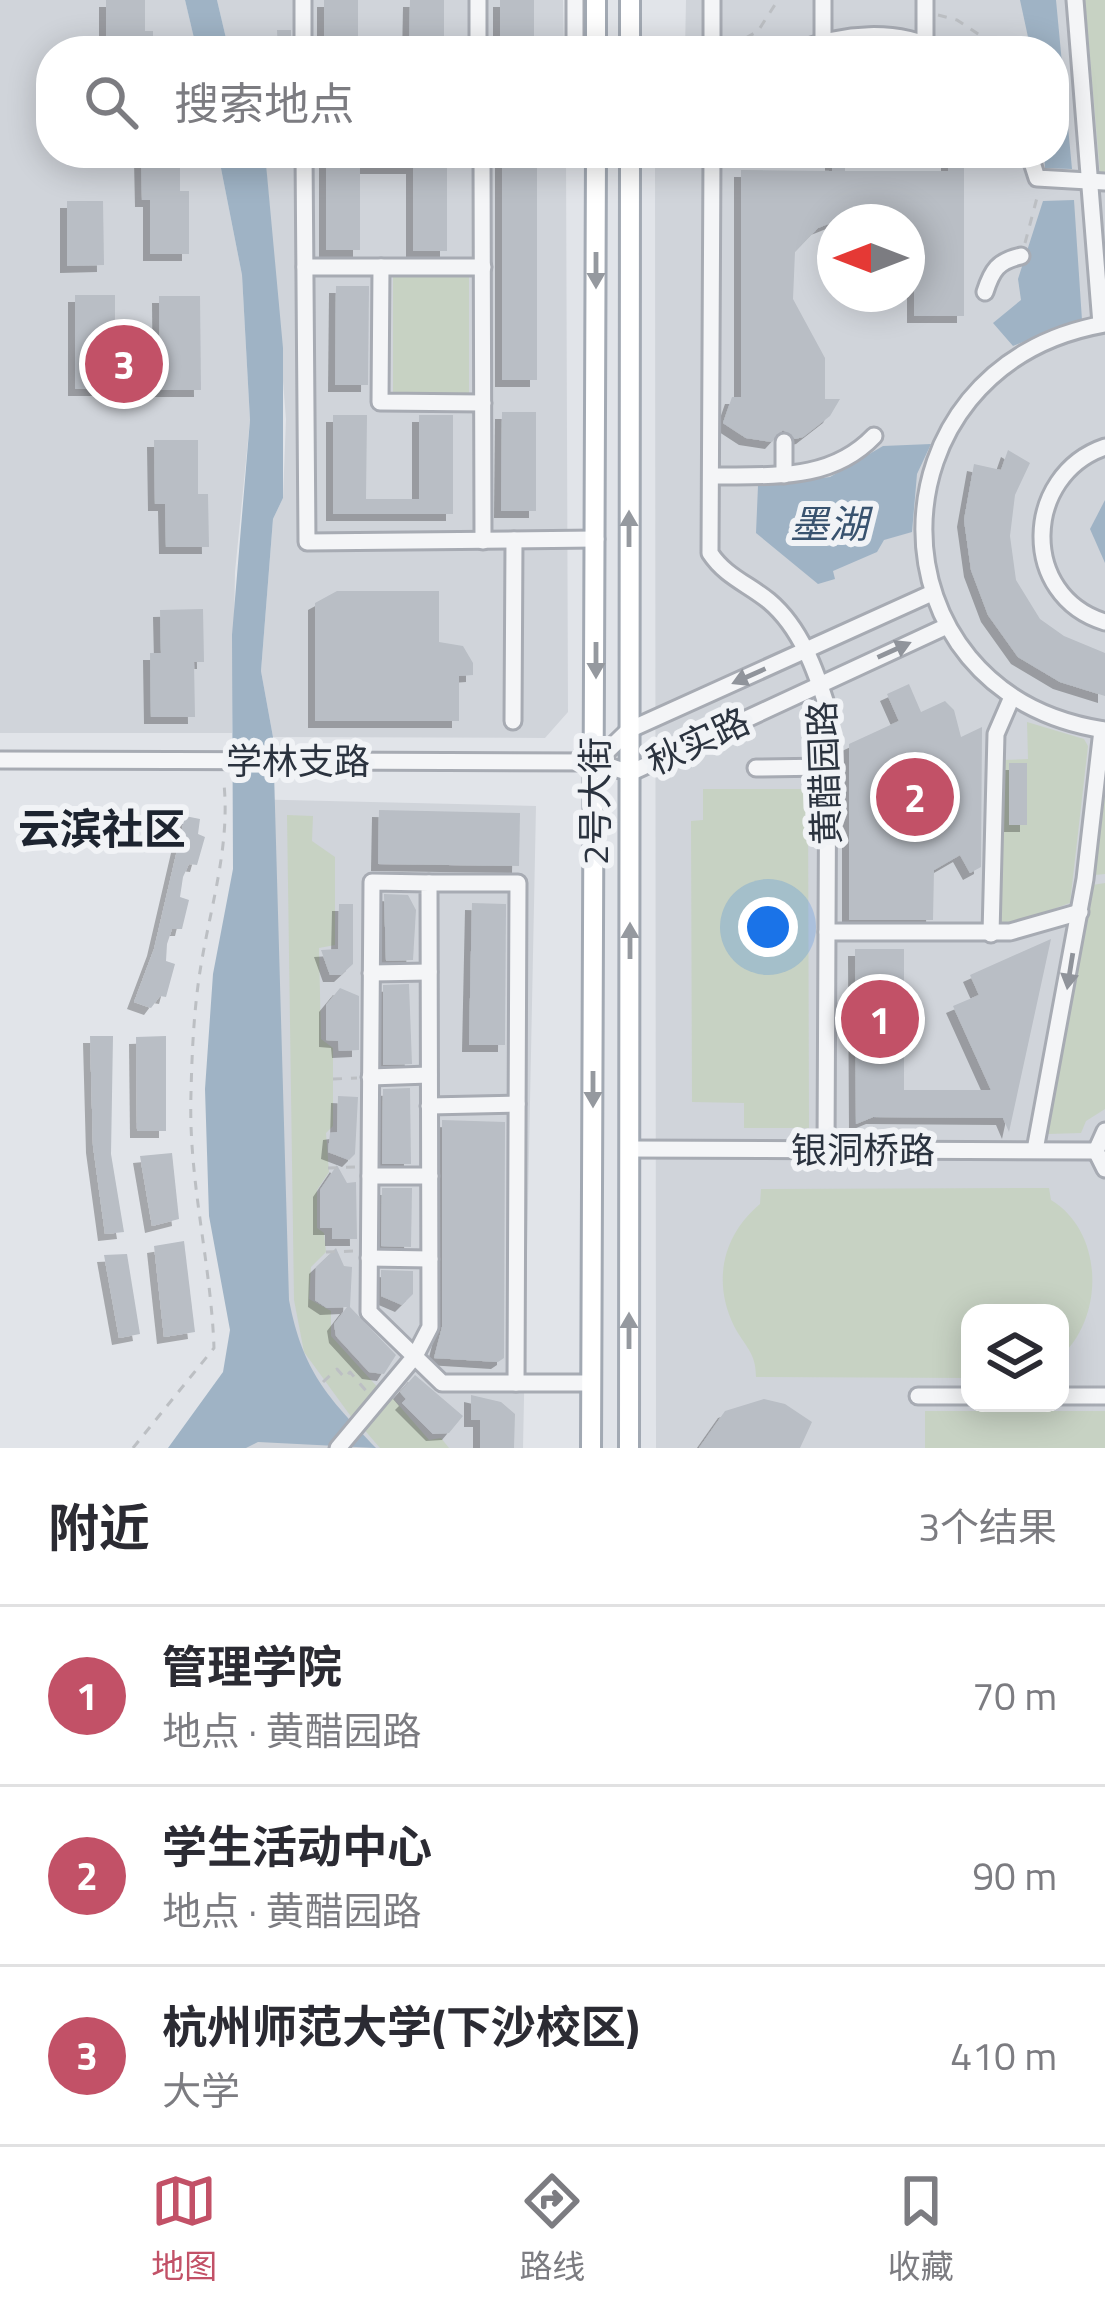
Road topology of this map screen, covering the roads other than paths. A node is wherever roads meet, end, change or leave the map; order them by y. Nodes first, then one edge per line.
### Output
1 (303, 0) edge
2 (478, 0) edge
3 (575, 0) edge
4 (596, 0) edge
5 (630, 0) edge
6 (712, 0) edge
7 (823, 0) edge
8 (1075, 0) edge
9 (303, 36) edge
10 (478, 36) edge
11 (575, 36) edge
12 (596, 36) edge
13 (630, 36) edge
14 (712, 36) edge
15 (823, 36) edge
16 (304, 168) edge
17 (483, 168) edge
18 (596, 168) edge
19 (630, 168) edge
20 (712, 168) edge
21 (1037, 168) edge
22 (1098, 181) edge
23 (1021, 256) road end
24 (305, 267) junction
25 (381, 267) junction
26 (483, 267) junction
27 (986, 292) dead end
28 (1103, 324) edge
29 (483, 403) junction
30 (874, 436) dead end
31 (784, 442) dead end
32 (1105, 447) edge
33 (784, 475) junction
34 (711, 476) junction
35 (596, 538) junction
36 (514, 540) junction
37 (483, 541) junction
38 (932, 593) junction
39 (1105, 622) edge
40 (947, 626) junction
41 (807, 650) junction
42 (820, 683) junction
43 (1012, 697) junction
44 (513, 721) dead end
45 (628, 730) junction
46 (1103, 730) edge
47 (0, 760) edge
48 (596, 762) junction
49 (828, 767) junction
50 (756, 768) dead end
51 (630, 773) junction
52 (1105, 877) edge
53 (1085, 879) junction
54 (429, 883) junction
55 (1080, 912) junction
56 (827, 932) junction
57 (991, 934) junction
58 (429, 972) junction
59 (371, 973) junction
60 (429, 1075) junction
61 (370, 1077) junction
62 (517, 1104) junction
63 (429, 1106) junction
64 (1105, 1130) edge
65 (629, 1149) junction
66 (826, 1150) junction
67 (1035, 1150) junction
68 (1096, 1151) junction
69 (1105, 1169) edge
70 (370, 1172) junction
71 (430, 1176) junction
72 (369, 1255) junction
73 (430, 1258) junction
74 (415, 1357) junction
75 (516, 1383) junction
76 (591, 1383) junction
77 (918, 1396) dead end
78 (961, 1396) edge
79 (1069, 1396) edge
80 (1105, 1396) edge
81 (338, 1448) edge
82 (591, 1448) edge
83 (629, 1448) edge

1 - 9 street
2 - 10 street
3 - 11 street
4 - 12 main road
5 - 13 main road
6 - 14 street
7 - 15 street
8 - 22 street
16 - 24 street
17 - 26 street
18 -> 35 main road, 2号大街
45 -> 19 main road, 2号大街
20 - 34 street, 黄醋园路
21 - 22 street
22 - 28 street
23 - 27 street
24 - 25 street
24 - 37 street
25 - 26 street
25 - 29 street
26 - 29 street
28 - 38 street
29 - 37 street
30 - 33 street
31 - 33 street
32 - 39 street
33 - 34 street
34 - 41 street, 黄醋园路
35 - 36 street
35 -> 48 main road, 2号大街
36 - 37 street
36 - 44 street
38 - 40 street
38 - 41 street, 秋实路
42 -> 40 street, 秋实路
40 - 43 street
41 - 42 street, 黄醋园路
41 -> 45 street, 秋实路
42 - 49 street, 黄醋园路
42 - 51 street, 秋实路
43 - 46 street
43 - 57 street
45 - 48 street, 秋实路
45 - 51 main road, 2号大街
46 - 53 street
47 - 48 street, 学林支路
48 - 51 street, 秋实路
48 -> 76 main road, 2号大街
49 - 50 street
49 - 56 street, 黄醋园路
65 -> 51 main road, 2号大街
52 - 53 street
53 - 55 street
54 - 58 street
54 - 59 street
54 - 62 street
55 - 57 street
55 -> 67 street
56 - 57 street
56 - 66 street, 黄醋园路
58 - 59 street
58 - 60 street
59 - 61 street
60 - 61 street
60 - 63 street
61 - 70 street
62 - 63 street
62 - 75 street
63 - 71 street
64 - 68 street
65 - 66 street, 银洞桥路
83 -> 65 main road, 2号大街
66 - 67 street, 银洞桥路
67 - 68 street, 银洞桥路
68 - 69 street
70 - 71 street
70 - 72 street
71 - 73 street
72 - 73 street
72 - 74 street
73 - 74 street
74 - 75 street
74 - 81 street
75 - 76 street
76 - 82 main road, 2号大街
77 - 78 street
79 - 80 street

